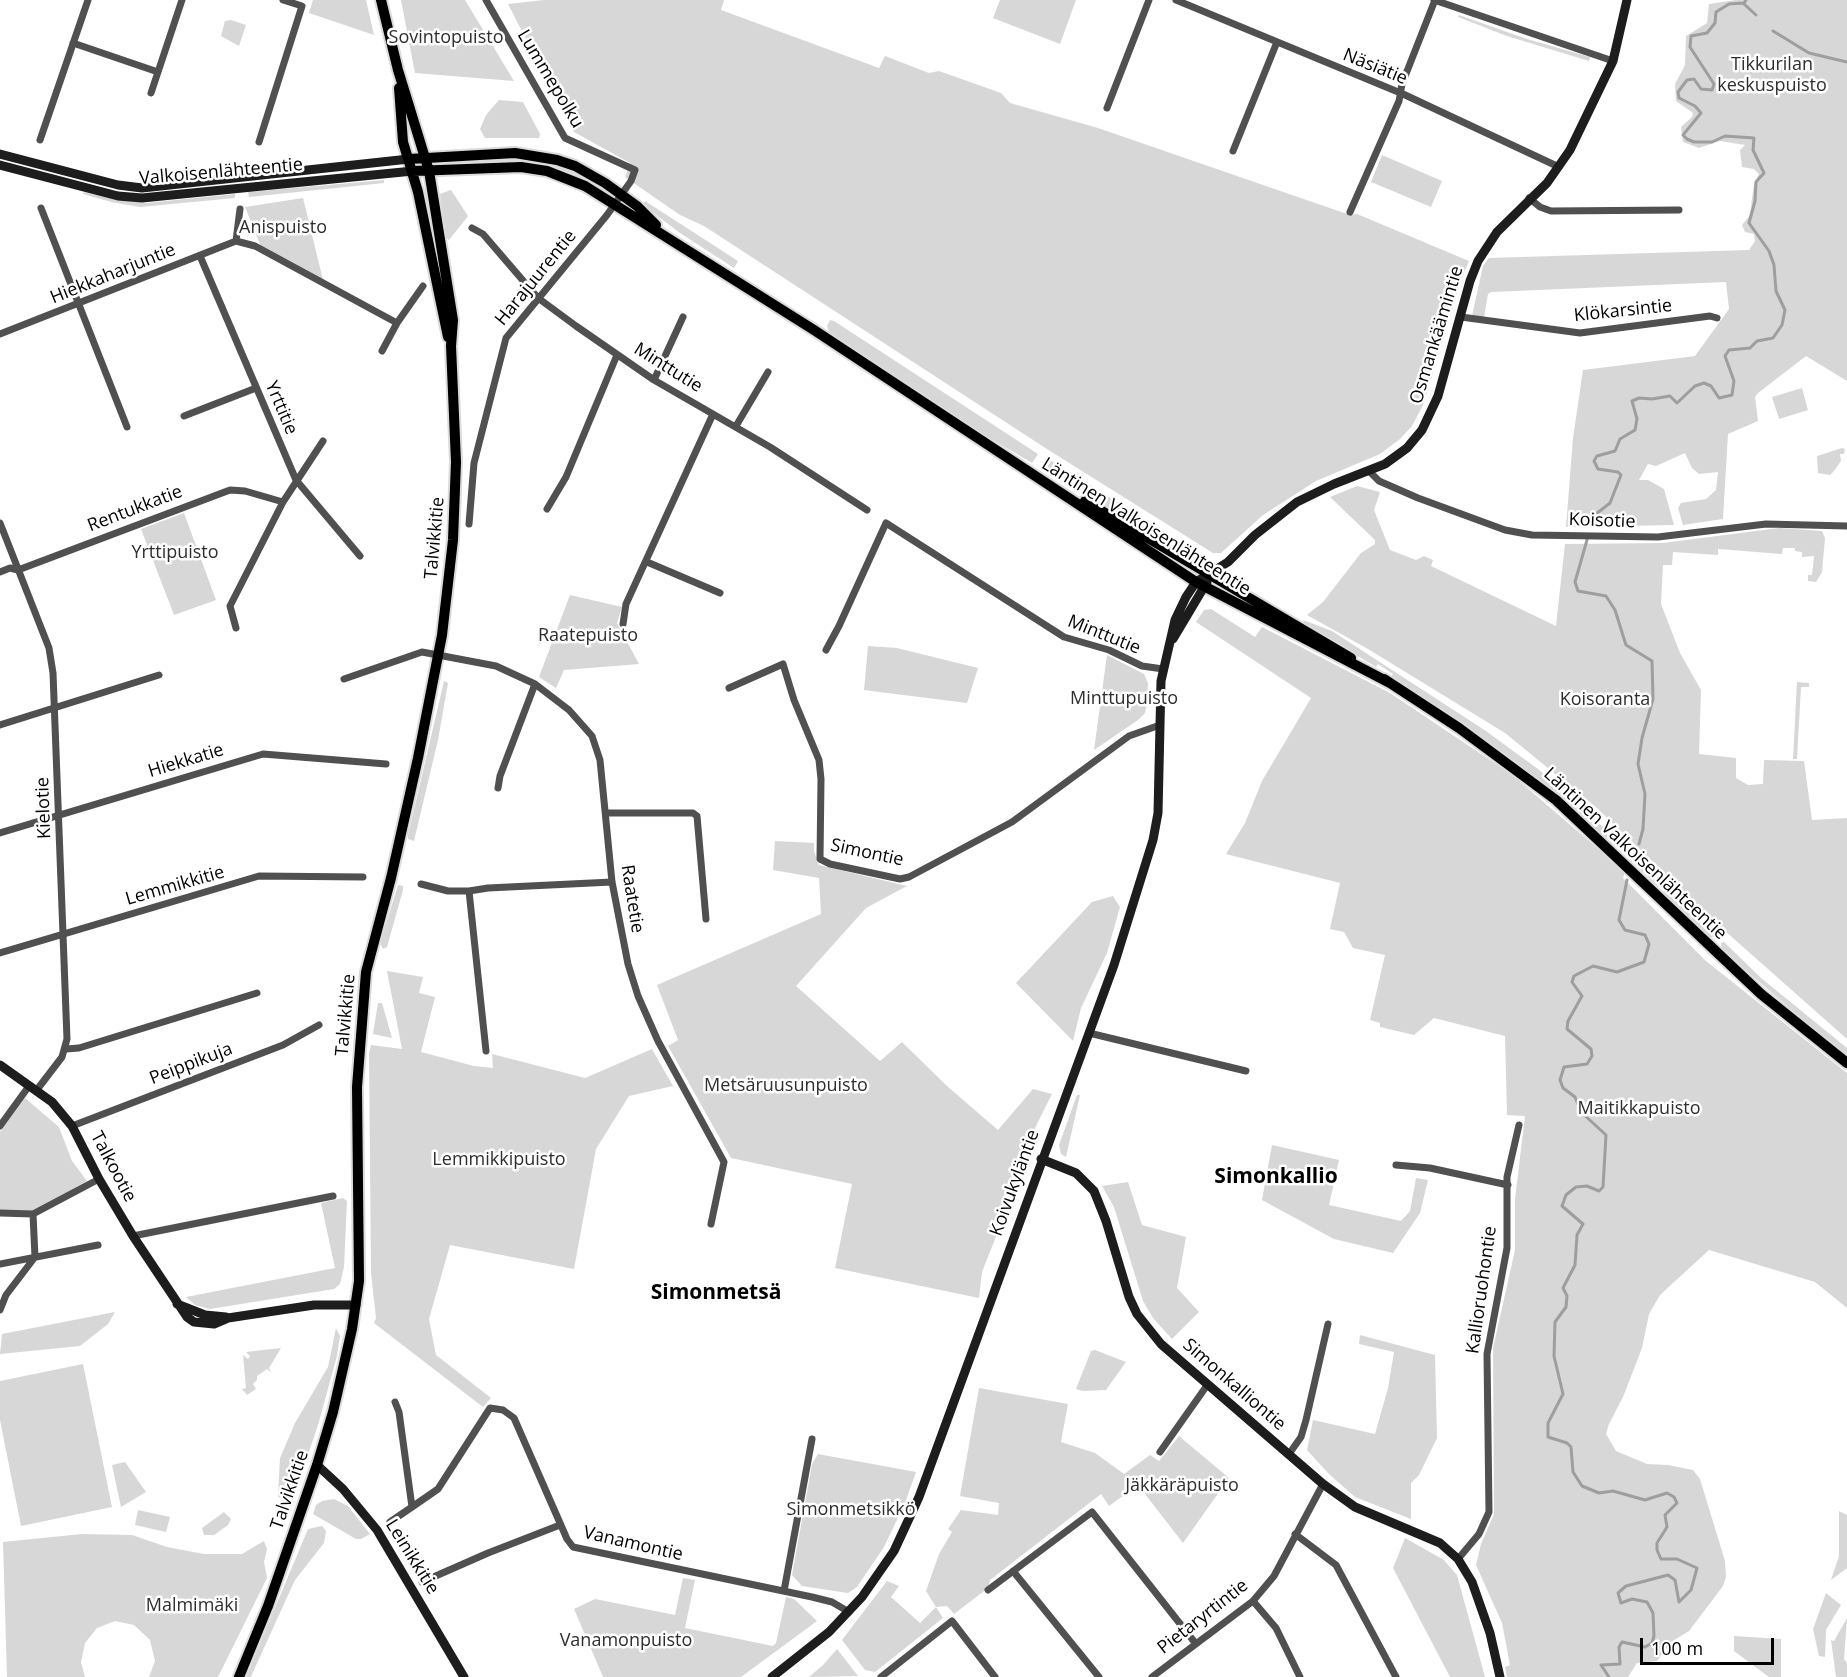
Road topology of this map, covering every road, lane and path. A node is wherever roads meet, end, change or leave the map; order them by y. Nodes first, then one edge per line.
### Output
1 (88, 0) edge
2 (182, 0) edge
3 (283, 0) edge
4 (381, 0) edge
5 (486, 0) edge
6 (1149, 0) edge
7 (1176, 0) edge
8 (1435, 0) edge
9 (1627, 0) edge
10 (1276, 42) junction
11 (73, 44) junction
12 (1613, 61) junction
13 (398, 70) junction
14 (158, 72) junction
15 (151, 93) dead end
16 (1399, 93) junction
17 (1107, 108) dead end
18 (40, 140) dead end
19 (260, 142) dead end
20 (1233, 151) dead end
21 (0, 154) edge
22 (426, 157) junction
23 (409, 159) junction
24 (0, 165) edge
25 (1559, 167) junction
26 (635, 170) joint
27 (413, 171) junction
28 (429, 171) junction
29 (621, 195) junction
30 (1529, 198) junction
31 (614, 204) junction
32 (41, 208) dead end
33 (240, 209) dead end
34 (1679, 210) dead end
35 (1350, 212) dead end
36 (472, 228) dead end
37 (668, 237) junction
38 (236, 241) junction
39 (200, 256) junction
40 (423, 286) dead end
41 (538, 298) junction
42 (79, 304) junction
43 (683, 317) dead end
44 (1461, 317) junction
45 (1717, 318) dead end
46 (397, 323) junction
47 (0, 334) edge
48 (451, 346) junction
49 (382, 351) dead end
50 (617, 355) junction
51 (768, 372) dead end
52 (654, 380) junction
53 (256, 388) junction
54 (713, 414) junction
55 (184, 416) dead end
56 (736, 426) junction
57 (127, 428) dead end
58 (323, 441) dead end
59 (984, 442) junction
60 (1369, 471) junction
61 (296, 480) junction
62 (283, 502) junction
63 (547, 509) dead end
64 (867, 510) dead end
65 (0, 523) edge
66 (468, 524) dead end
67 (1847, 526) edge
68 (360, 556) dead end
69 (647, 562) junction
70 (18, 570) junction
71 (0, 572) edge
72 (1210, 573) junction
73 (1201, 584) junction
74 (720, 593) dead end
75 (623, 624) dead end
76 (236, 628) dead end
77 (826, 650) dead end
78 (438, 655) junction
79 (1163, 669) junction
80 (159, 675) dead end
81 (345, 679) dead end
82 (1390, 683) junction
83 (535, 684) junction
84 (729, 688) dead end
85 (55, 707) junction
86 (0, 725) edge
87 (1160, 725) junction
88 (386, 764) dead end
89 (498, 788) dead end
90 (606, 813) junction
91 (60, 815) junction
92 (0, 833) edge
93 (363, 878) dead end
94 (612, 882) junction
95 (421, 884) dead end
96 (469, 891) junction
97 (706, 919) dead end
98 (65, 933) junction
99 (0, 953) edge
100 (257, 993) dead end
101 (319, 1025) dead end
102 (1089, 1033) junction
103 (66, 1049) junction
104 (486, 1051) dead end
105 (1847, 1063) edge
106 (0, 1065) edge
107 (1246, 1071) dead end
108 (33, 1089) junction
109 (1519, 1125) dead end
110 (0, 1126) edge
111 (72, 1126) junction
112 (1041, 1159) junction
113 (1396, 1165) dead end
114 (99, 1179) junction
115 (1508, 1185) junction
116 (333, 1196) dead end
117 (0, 1213) edge
118 (33, 1214) junction
119 (711, 1224) dead end
120 (133, 1236) junction
121 (98, 1245) dead end
122 (35, 1257) junction
123 (0, 1264) edge
124 (356, 1305) junction
125 (0, 1310) edge
126 (1328, 1324) dead end
127 (1208, 1384) junction
128 (395, 1402) dead end
129 (812, 1439) dead end
130 (1160, 1452) dead end
131 (1289, 1454) junction
132 (316, 1465) junction
133 (1323, 1484) junction
134 (412, 1507) junction
135 (390, 1522) dead end
136 (560, 1525) junction
137 (1295, 1534) junction
138 (1458, 1559) junction
139 (1013, 1570) junction
140 (422, 1582) dead end
141 (988, 1590) dead end
142 (784, 1591) junction
143 (1253, 1600) junction
144 (849, 1612) junction
145 (1196, 1644) junction
146 (239, 1677) edge
147 (464, 1677) edge
148 (772, 1677) edge
149 (881, 1677) edge
150 (995, 1677) edge
151 (1098, 1677) edge
152 (1152, 1677) edge
153 (1300, 1677) edge
154 (1396, 1677) edge
155 (1500, 1677) edge

1 - 11 street
2 - 14 street
3 - 19 street
4 - 13 main road, Talvikkitie
5 - 26 street, Lummepolku
6 - 17 street
7 - 10 street, Näsiätie
8 - 12 street
8 - 16 street
9 - 12 main road, Osmankäämintie
10 - 16 street, Näsiätie
10 - 20 street
11 - 14 street
11 - 18 street
12 - 25 main road, Osmankäämintie
13 - 22 main road, Talvikkitie
13 - 23 main road, Talvikkitie
14 - 15 street
16 - 25 street, Näsiätie
16 - 35 street
21 - 23 main road, Valkoisenlähteentie
22 - 23 main road, Läntinen Valkoisenlähteentie
22 - 28 main road, Talvikkitie
22 - 29 main road, Läntinen Valkoisenlähteentie
23 - 27 main road, Talvikkitie
24 - 27 main road, Valkoisenlähteentie
25 - 30 main road, Osmankäämintie
26 - 29 street, Harajuurentie
27 - 28 main road, Läntinen Valkoisenlähteentie
27 - 48 main road, Talvikkitie
28 - 31 main road, Läntinen Valkoisenlähteentie
28 - 48 main road, Talvikkitie
29 - 31 street, Harajuurentie
29 - 37 main road, Läntinen Valkoisenlähteentie
30 - 34 street
30 - 44 main road, Osmankäämintie
31 - 37 main road, Läntinen Valkoisenlähteentie
31 - 41 street, Harajuurentie
32 - 42 street
33 - 38 street
36 - 41 street, Minttutie
37 - 59 main road, Läntinen Valkoisenlähteentie
38 - 39 street, Hiekkaharjuntie
38 - 46 street
39 - 42 street, Hiekkaharjuntie
39 - 53 street, Yrttitie
40 - 46 street
41 - 50 street, Minttutie
41 - 66 street, Harajuurentie
42 - 47 street, Hiekkaharjuntie
42 - 57 street
43 - 52 street
44 - 45 street, Klökarsintie
44 - 60 main road, Osmankäämintie
46 - 49 street
48 - 78 main road, Talvikkitie
50 - 52 street, Minttutie
50 - 63 street
51 - 56 street
52 - 54 street, Minttutie
53 - 55 street
53 - 61 street, Yrttitie
54 - 56 street, Minttutie
54 - 69 street
56 - 64 street, Minttutie
58 - 61 street
59 - 72 main road, Läntinen Valkoisenlähteentie
59 - 73 main road, Läntinen Valkoisenlähteentie
60 - 67 street, Koisotie
60 - 72 main road, Osmankäämintie
61 - 62 street
61 - 68 street, Yrttitie
62 - 70 street, Rentukkatie
62 - 76 street
65 - 70 street, Kielotie
69 - 74 street
69 - 75 street
70 - 71 street, Rentukkatie
70 - 85 street, Kielotie
72 - 73 main road, Koivukyläntie
72 - 82 main road, Läntinen Valkoisenlähteentie
73 - 79 main road, Koivukyläntie
73 - 82 main road, Läntinen Valkoisenlähteentie
77 - 79 street, Minttutie
78 - 81 street, Raatetie
78 - 83 street, Raatetie
78 - 124 main road, Talvikkitie
79 - 87 main road, Koivukyläntie
80 - 85 street
82 - 105 main road, Läntinen Valkoisenlähteentie
83 - 89 street
83 - 90 street, Raatetie
84 - 87 street, Simontie
85 - 86 street
85 - 91 street, Kielotie
87 - 102 main road, Koivukyläntie
88 - 91 street, Hiekkatie
90 - 94 street, Raatetie
90 - 97 street
91 - 92 street, Hiekkatie
91 - 98 street, Kielotie
93 - 98 street, Lemmikkitie
94 - 96 street
94 - 119 street, Raatetie
95 - 96 street
96 - 104 street
98 - 99 street, Lemmikkitie
98 - 103 street, Kielotie
100 - 103 street
101 - 111 street, Peippikuja
102 - 107 street
102 - 112 main road, Koivukyläntie
103 - 108 street
106 - 108 main road, Talkootie
108 - 110 street
108 - 111 main road, Talkootie
109 - 115 street, Kallioruohontie
111 - 114 main road, Talkootie
112 - 127 main road, Simonkalliontie
112 - 144 main road, Koivukyläntie
113 - 115 street
114 - 118 street
114 - 120 main road, Talkootie
115 - 138 street, Kallioruohontie
116 - 120 street
117 - 118 street
118 - 122 street
120 - 124 main road, Talkootie
121 - 122 street
122 - 123 street
122 - 125 street
124 - 132 main road, Talvikkitie
126 - 131 street
127 - 130 street
127 - 131 main road, Simonkalliontie
128 - 134 street
129 - 142 street
131 - 133 main road, Simonkalliontie
132 - 146 main road, Talvikkitie
132 - 147 main road, Leinikkitie
133 - 137 street, Pietaryrtintie
133 - 138 main road, Simonkalliontie
134 - 135 street
134 - 136 street, Vanamontie
136 - 140 street
136 - 142 street, Vanamontie
137 - 143 street, Pietaryrtintie
137 - 154 street
138 - 155 main road, Simonkalliontie
139 - 141 street
139 - 145 street
139 - 151 street
142 - 144 street, Vanamontie
143 - 145 street, Pietaryrtintie
143 - 153 street
144 - 148 main road, Koivukyläntie
145 - 152 street, Pietaryrtintie
149 - 150 street

